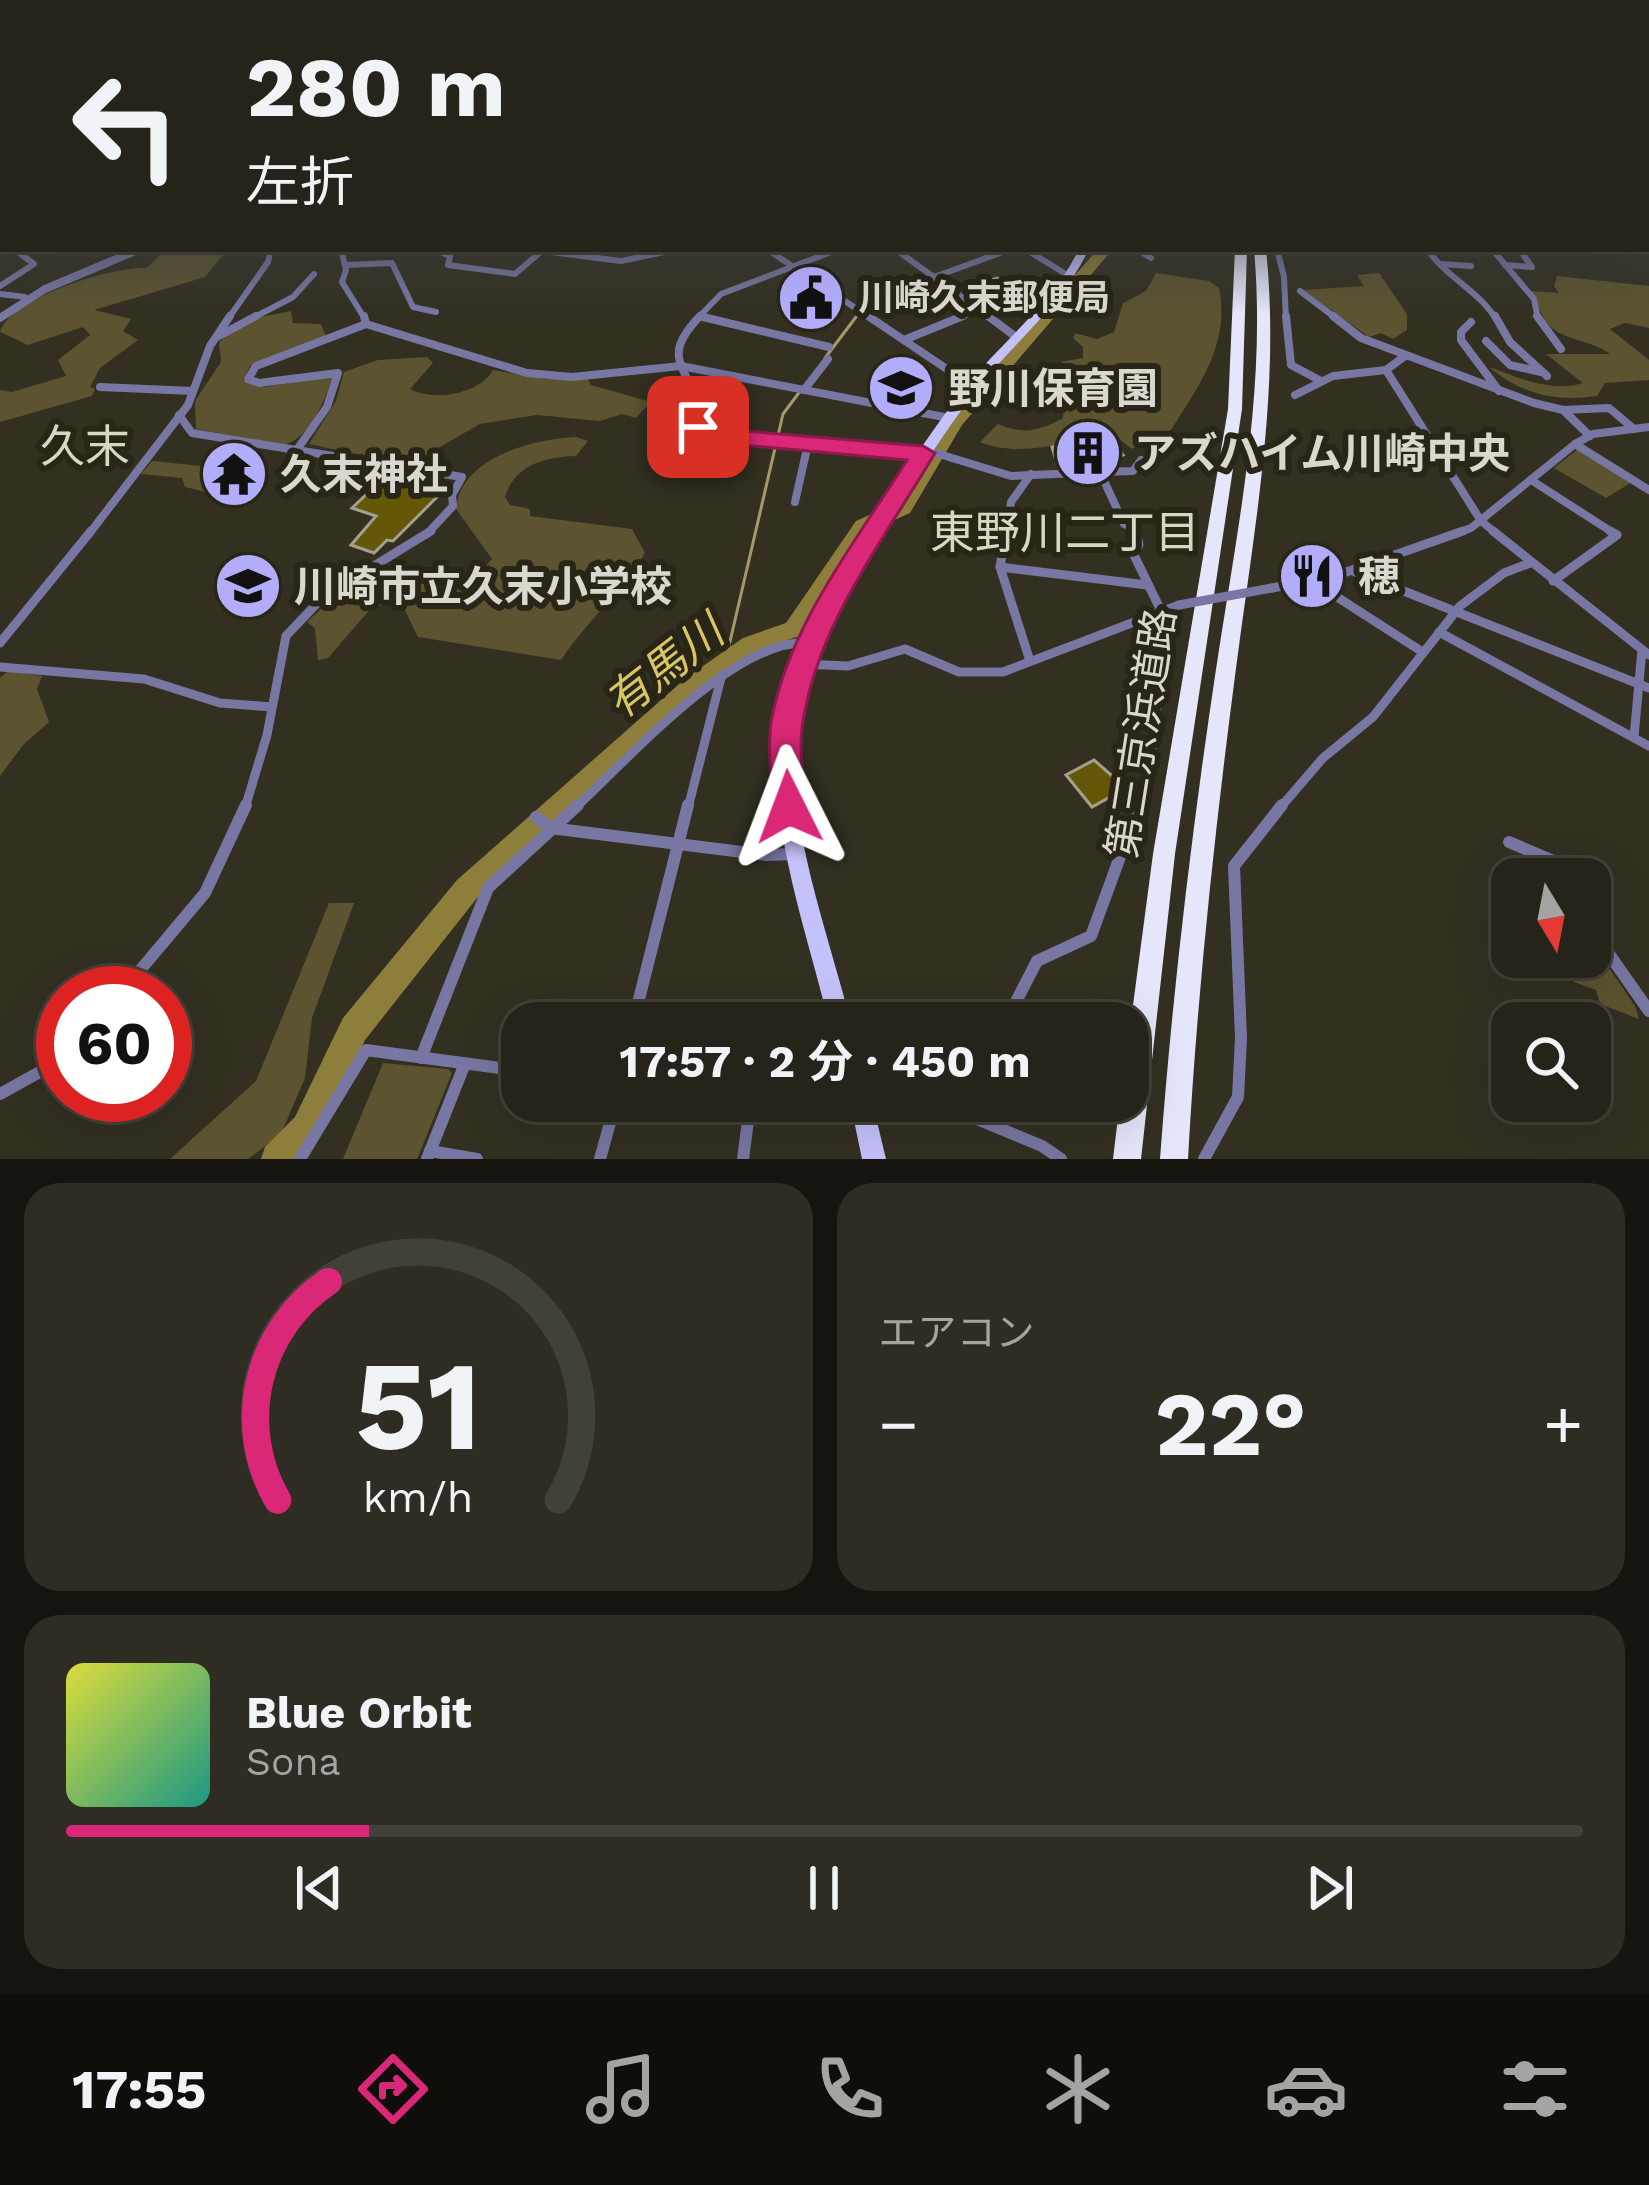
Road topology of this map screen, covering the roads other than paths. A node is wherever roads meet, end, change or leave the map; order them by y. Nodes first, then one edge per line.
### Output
1 (18, 252) edge
2 (134, 252) edge
3 (270, 252) edge
4 (341, 252) edge
5 (440, 252) edge
6 (456, 252) edge
7 (541, 252) edge
8 (557, 252) edge
9 (665, 252) edge
10 (774, 252) edge
11 (832, 252) edge
12 (900, 252) edge
13 (1003, 252) edge
14 (1029, 252) edge
15 (1082, 252) edge
16 (1141, 252) edge
17 (1256, 252) edge
18 (1256, 252) edge
19 (1257, 252) edge
20 (1430, 252) edge
21 (1494, 252) edge
22 (1521, 252) edge
23 (450, 256) junction
24 (1150, 258) dead end
25 (345, 265) junction
26 (1441, 265) junction
27 (1472, 266) dead end
28 (1505, 266) junction
29 (794, 268) junction
30 (314, 274) dead end
31 (1069, 276) junction
32 (934, 277) junction
33 (0, 290) edge
34 (1300, 291) dead end
35 (26, 297) junction
36 (979, 310) junction
37 (436, 312) dead end
38 (703, 316) junction
39 (0, 317) edge
40 (1472, 322) dead end
41 (366, 324) junction
42 (1016, 337) junction
43 (214, 339) junction
44 (904, 340) junction
45 (1486, 341) dead end
46 (829, 347) dead end
47 (1561, 349) dead end
48 (1405, 356) junction
49 (828, 359) dead end
50 (681, 366) junction
51 (1386, 370) junction
52 (1321, 381) junction
53 (972, 386) junction
54 (100, 387) dead end
55 (804, 389) junction
56 (193, 391) junction
57 (1499, 392) junction
58 (1295, 395) dead end
59 (1563, 410) junction
60 (179, 415) junction
61 (949, 418) junction
62 (1649, 427) edge
63 (1634, 429) junction
64 (192, 433) junction
65 (165, 434) junction
66 (697, 435) junction
67 (1590, 436) junction
68 (808, 444) junction
69 (1575, 444) junction
70 (296, 451) junction
71 (930, 453) junction
72 (1141, 460) dead end
73 (685, 471) dead end
74 (1100, 472) junction
75 (1031, 474) junction
76 (1531, 480) junction
77 (1649, 490) edge
78 (795, 502) dead end
79 (1481, 521) junction
80 (1530, 563) junction
81 (1000, 567) junction
82 (1352, 570) junction
83 (1553, 581) junction
84 (1148, 585) junction
85 (1306, 585) junction
86 (1160, 611) junction
87 (1457, 612) junction
88 (1439, 632) junction
89 (0, 643) edge
90 (810, 643) junction
91 (1421, 651) junction
92 (1646, 652) edge
93 (1030, 661) junction
94 (801, 664) junction
95 (0, 667) edge
96 (722, 674) junction
97 (1644, 686) edge
98 (272, 707) junction
99 (1634, 737) junction
100 (1649, 746) edge
101 (544, 824) junction
102 (1509, 842) dead end
103 (679, 844) junction
104 (799, 854) junction
105 (1546, 858) edge
106 (1611, 957) edge
107 (144, 966) edge
108 (638, 1002) edge
109 (836, 1002) edge
110 (1016, 1002) edge
111 (1649, 1011) edge
112 (422, 1058) junction
113 (464, 1066) junction
114 (501, 1069) edge
115 (36, 1074) edge
116 (0, 1094) edge
117 (610, 1122) edge
118 (748, 1122) edge
119 (866, 1122) edge
120 (984, 1122) edge
121 (1128, 1149) edge
122 (1174, 1154) edge
123 (428, 1155) edge
124 (300, 1159) edge
125 (477, 1159) edge
126 (600, 1159) edge
127 (743, 1159) edge
128 (874, 1159) edge
129 (1061, 1159) edge
130 (1204, 1159) edge

1 - 33 street
2 - 35 street
3 - 43 street
4 - 25 street
5 - 23 street
6 - 23 street
7 - 23 street
8 - 9 street
10 - 29 street
11 - 29 street
12 - 32 street
13 - 32 street
14 - 31 street
15 - 31 main road
16 - 24 street
17 - 121 highway, 第三京浜道路
18 - 122 highway, 第三京浜道路
19 - 52 street
20 - 26 street
21 - 28 street
22 - 28 street
25 - 37 street
25 - 41 street
26 - 27 street
26 - 45 street
28 - 47 street
29 - 38 street
29 - 44 street
30 - 43 street
31 - 42 main road
32 - 36 street
33 - 35 street
34 - 48 street
35 - 39 street
36 - 42 street
36 - 44 street
38 - 46 street
38 - 50 street
40 - 57 street
41 - 50 street
41 - 70 street
42 - 53 main road
43 - 56 street
44 - 53 street
48 - 51 street
48 - 57 street
49 - 55 street
50 - 55 street
50 - 66 street
51 - 52 street
51 - 79 street
52 - 58 street
53 - 61 main road
54 - 56 street
55 - 61 street
56 - 60 street
57 - 59 street
59 - 63 street
59 - 67 street
60 - 64 street
60 - 65 street
61 - 71 main road
62 - 63 street
63 - 67 street
64 - 65 street
64 - 70 street
65 - 89 street
66 - 68 street
66 - 73 street
67 - 69 street
68 - 71 street
68 - 78 street
69 - 76 street
69 - 77 street
70 - 98 street
71 - 75 street
71 - 90 main road
72 - 74 street
74 - 75 street
74 - 84 street
75 - 81 street
76 - 79 street
76 - 83 street
79 - 80 street
79 - 82 street
80 - 83 street
80 - 87 street
81 - 84 street
81 - 93 street
82 - 85 street
82 - 87 street
83 - 92 street
84 - 86 street
85 - 86 street, bridge
85 - 91 street
86 - 93 street
86 - 110 street
87 - 88 street
87 - 97 street
88 - 91 street
88 - 99 street
90 - 94 main road
90 - 96 street
91 - 130 street
92 - 97 street
93 - 94 street
94 - 104 main road
95 - 98 street
96 - 101 street
96 - 103 street
97 - 99 street
98 - 107 street
99 - 100 street
101 - 103 street
101 - 112 street
102 - 105 street
103 - 104 street
103 - 108 street
104 - 109 main road
106 - 111 street
112 - 113 street
112 - 124 street
113 - 114 street
113 - 123 street
115 - 116 street
117 - 126 street
118 - 127 street
119 - 128 main road
120 - 129 street
123 - 125 street

